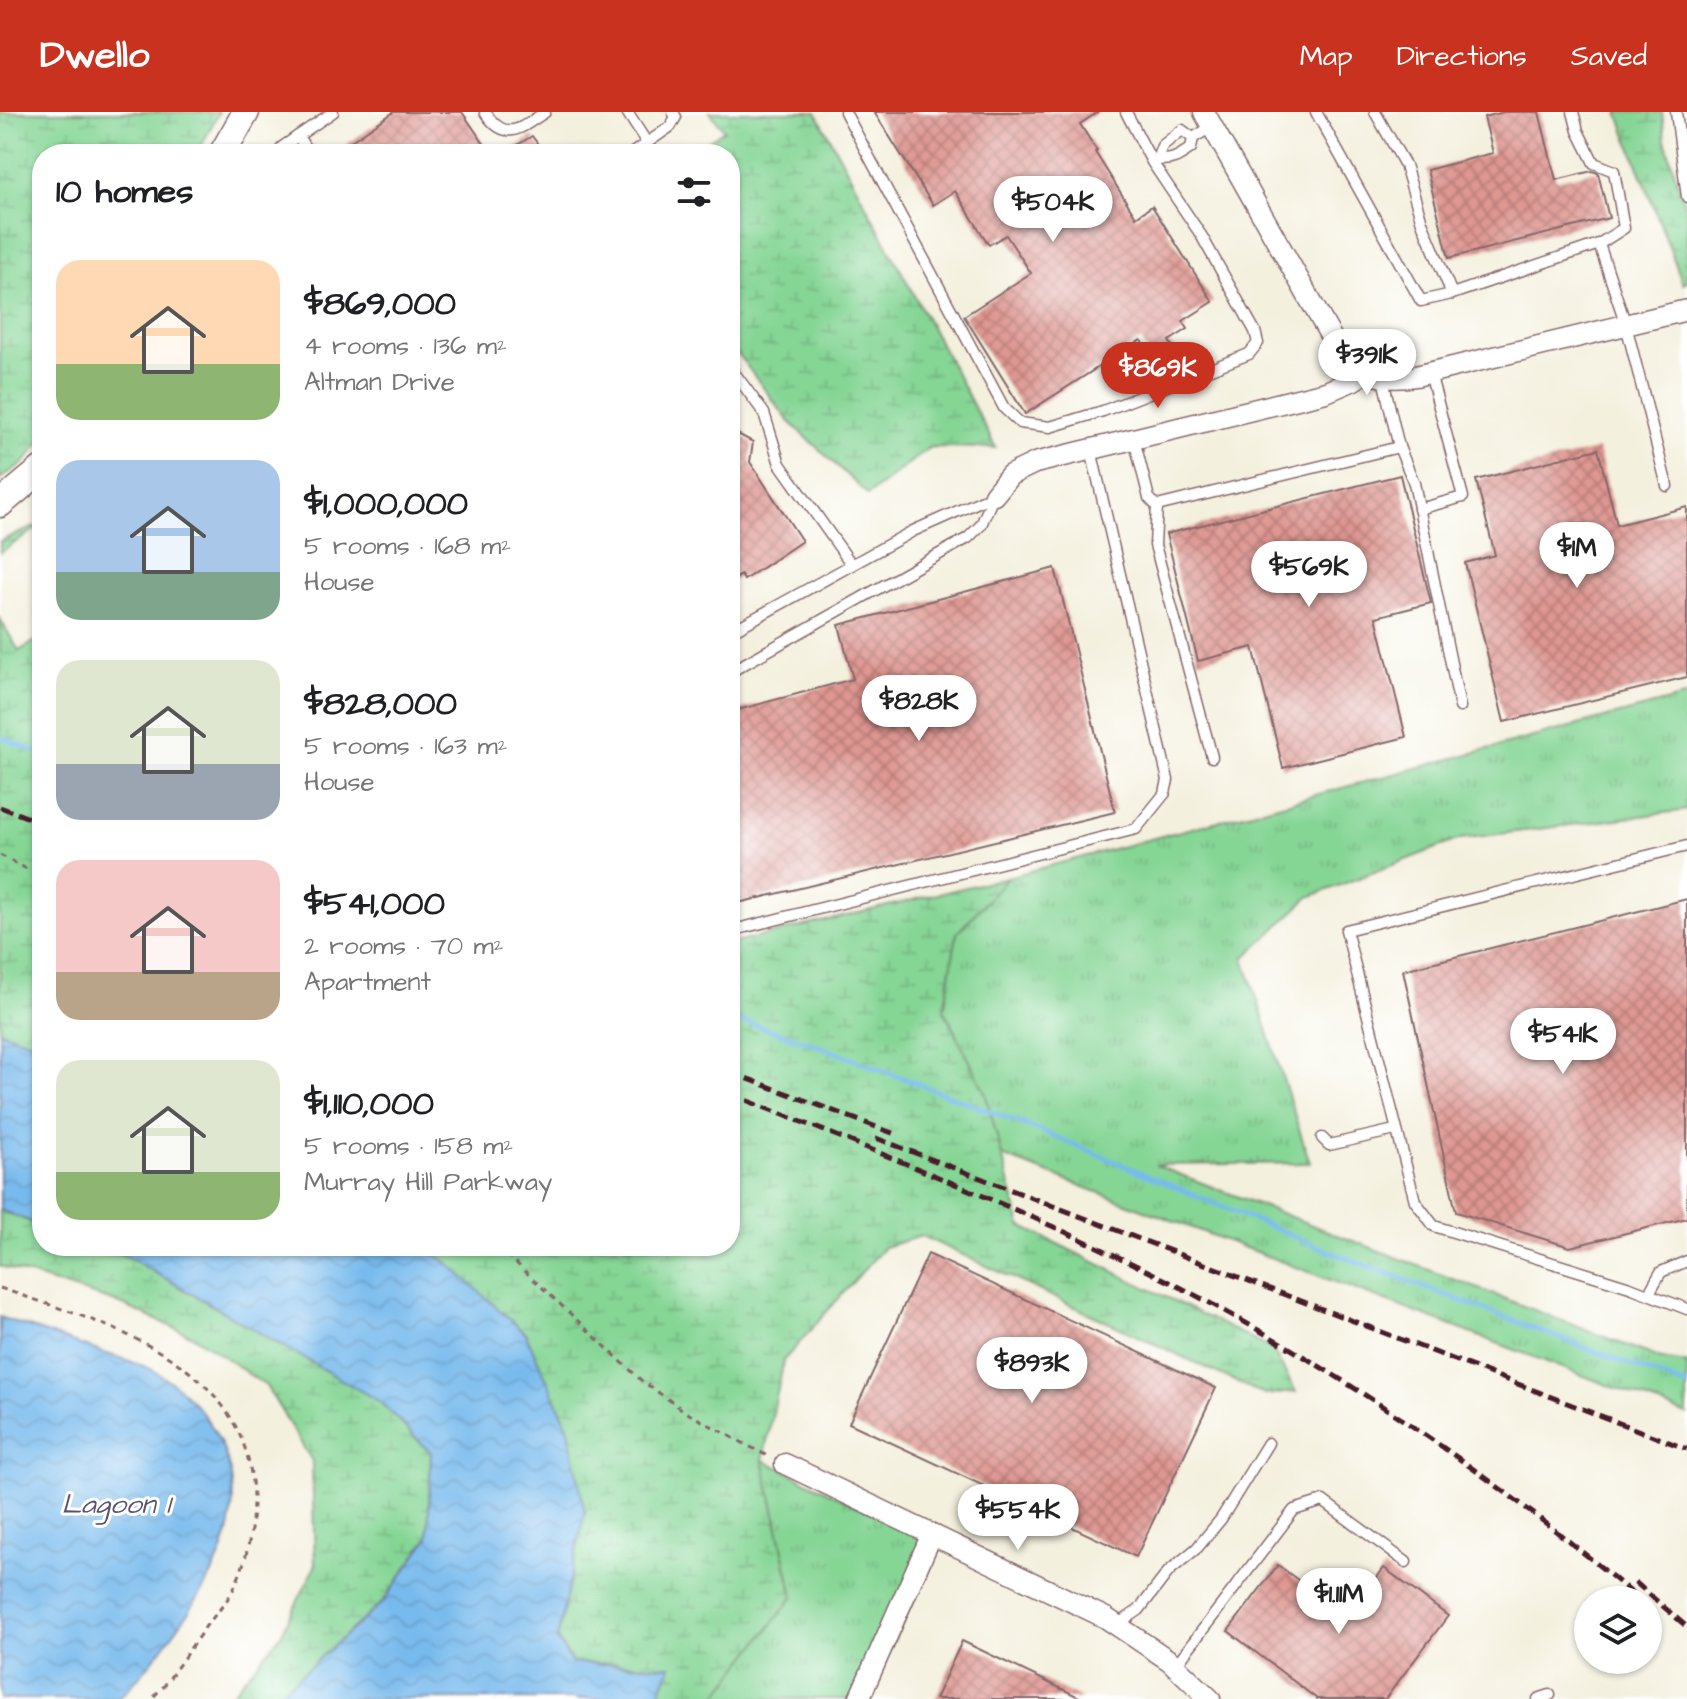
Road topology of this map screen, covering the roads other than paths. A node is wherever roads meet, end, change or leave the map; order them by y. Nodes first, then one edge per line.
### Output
1 (246, 112) edge
2 (333, 112) edge
3 (485, 112) edge
4 (545, 112) edge
5 (627, 112) edge
6 (673, 112) edge
7 (845, 112) edge
8 (1126, 112) edge
9 (1316, 112) edge
10 (1375, 112) edge
11 (1573, 112) edge
12 (1676, 112) edge
13 (1208, 119) edge
14 (298, 136) junction
15 (1193, 138) junction
16 (647, 143) joint
17 (228, 144) edge
18 (286, 144) edge
19 (303, 144) edge
20 (1155, 161) junction
21 (1686, 190) edge
22 (1599, 244) junction
23 (1452, 294) junction
24 (1687, 310) edge
25 (1626, 325) junction
26 (1430, 373) junction
27 (1374, 376) junction
28 (740, 381) edge
29 (1134, 439) junction
30 (1399, 447) junction
31 (1091, 450) junction
32 (32, 477) edge
33 (1667, 486) dead end
34 (994, 495) junction
35 (0, 504) edge
36 (1157, 506) junction
37 (1419, 509) junction
38 (852, 565) junction
39 (740, 627) edge
40 (740, 666) edge
41 (1460, 707) dead end
42 (1212, 757) dead end
43 (1687, 846) edge
44 (740, 928) edge
45 (1395, 1130) junction
46 (1322, 1138) dead end
47 (1687, 1261) edge
48 (1649, 1293) junction
49 (1687, 1309) edge
50 (1268, 1443) dead end
51 (785, 1464) road end
52 (932, 1534) junction
53 (1406, 1562) dead end
54 (1117, 1625) junction
55 (1175, 1666) junction
56 (1550, 1695) dead end
57 (859, 1699) edge
58 (1210, 1699) edge
59 (1538, 1699) edge

1 - 17 street
2 - 14 lane
3 - 4 lane
5 - 16 lane
6 - 16 lane
7 - 20 lane
8 - 20 lane
9 - 23 lane
10 - 23 lane
11 - 22 lane
12 - 21 lane
13 - 15 lane
13 - 27 street
14 - 18 lane
14 - 19 lane
15 - 20 lane
15 - 20 lane
22 - 23 lane
22 - 25 lane
24 - 25 street
25 - 26 street
25 - 33 lane
26 - 27 street
26 - 37 lane
27 - 29 street
27 - 30 lane
28 - 38 lane
29 - 31 street
29 - 36 lane
30 - 36 lane
30 - 37 lane
31 - 34 street
31 - 44 lane
32 - 35 street
34 - 38 lane
34 - 40 lane
36 - 42 lane
37 - 41 lane
38 - 39 lane
43 - 45 lane
45 - 46 lane
45 - 48 lane
47 - 48 lane
48 - 49 lane
50 - 54 lane
51 - 52 street
52 - 54 street
52 - 57 street
53 - 55 lane
54 - 55 street
55 - 58 street
56 - 59 lane

